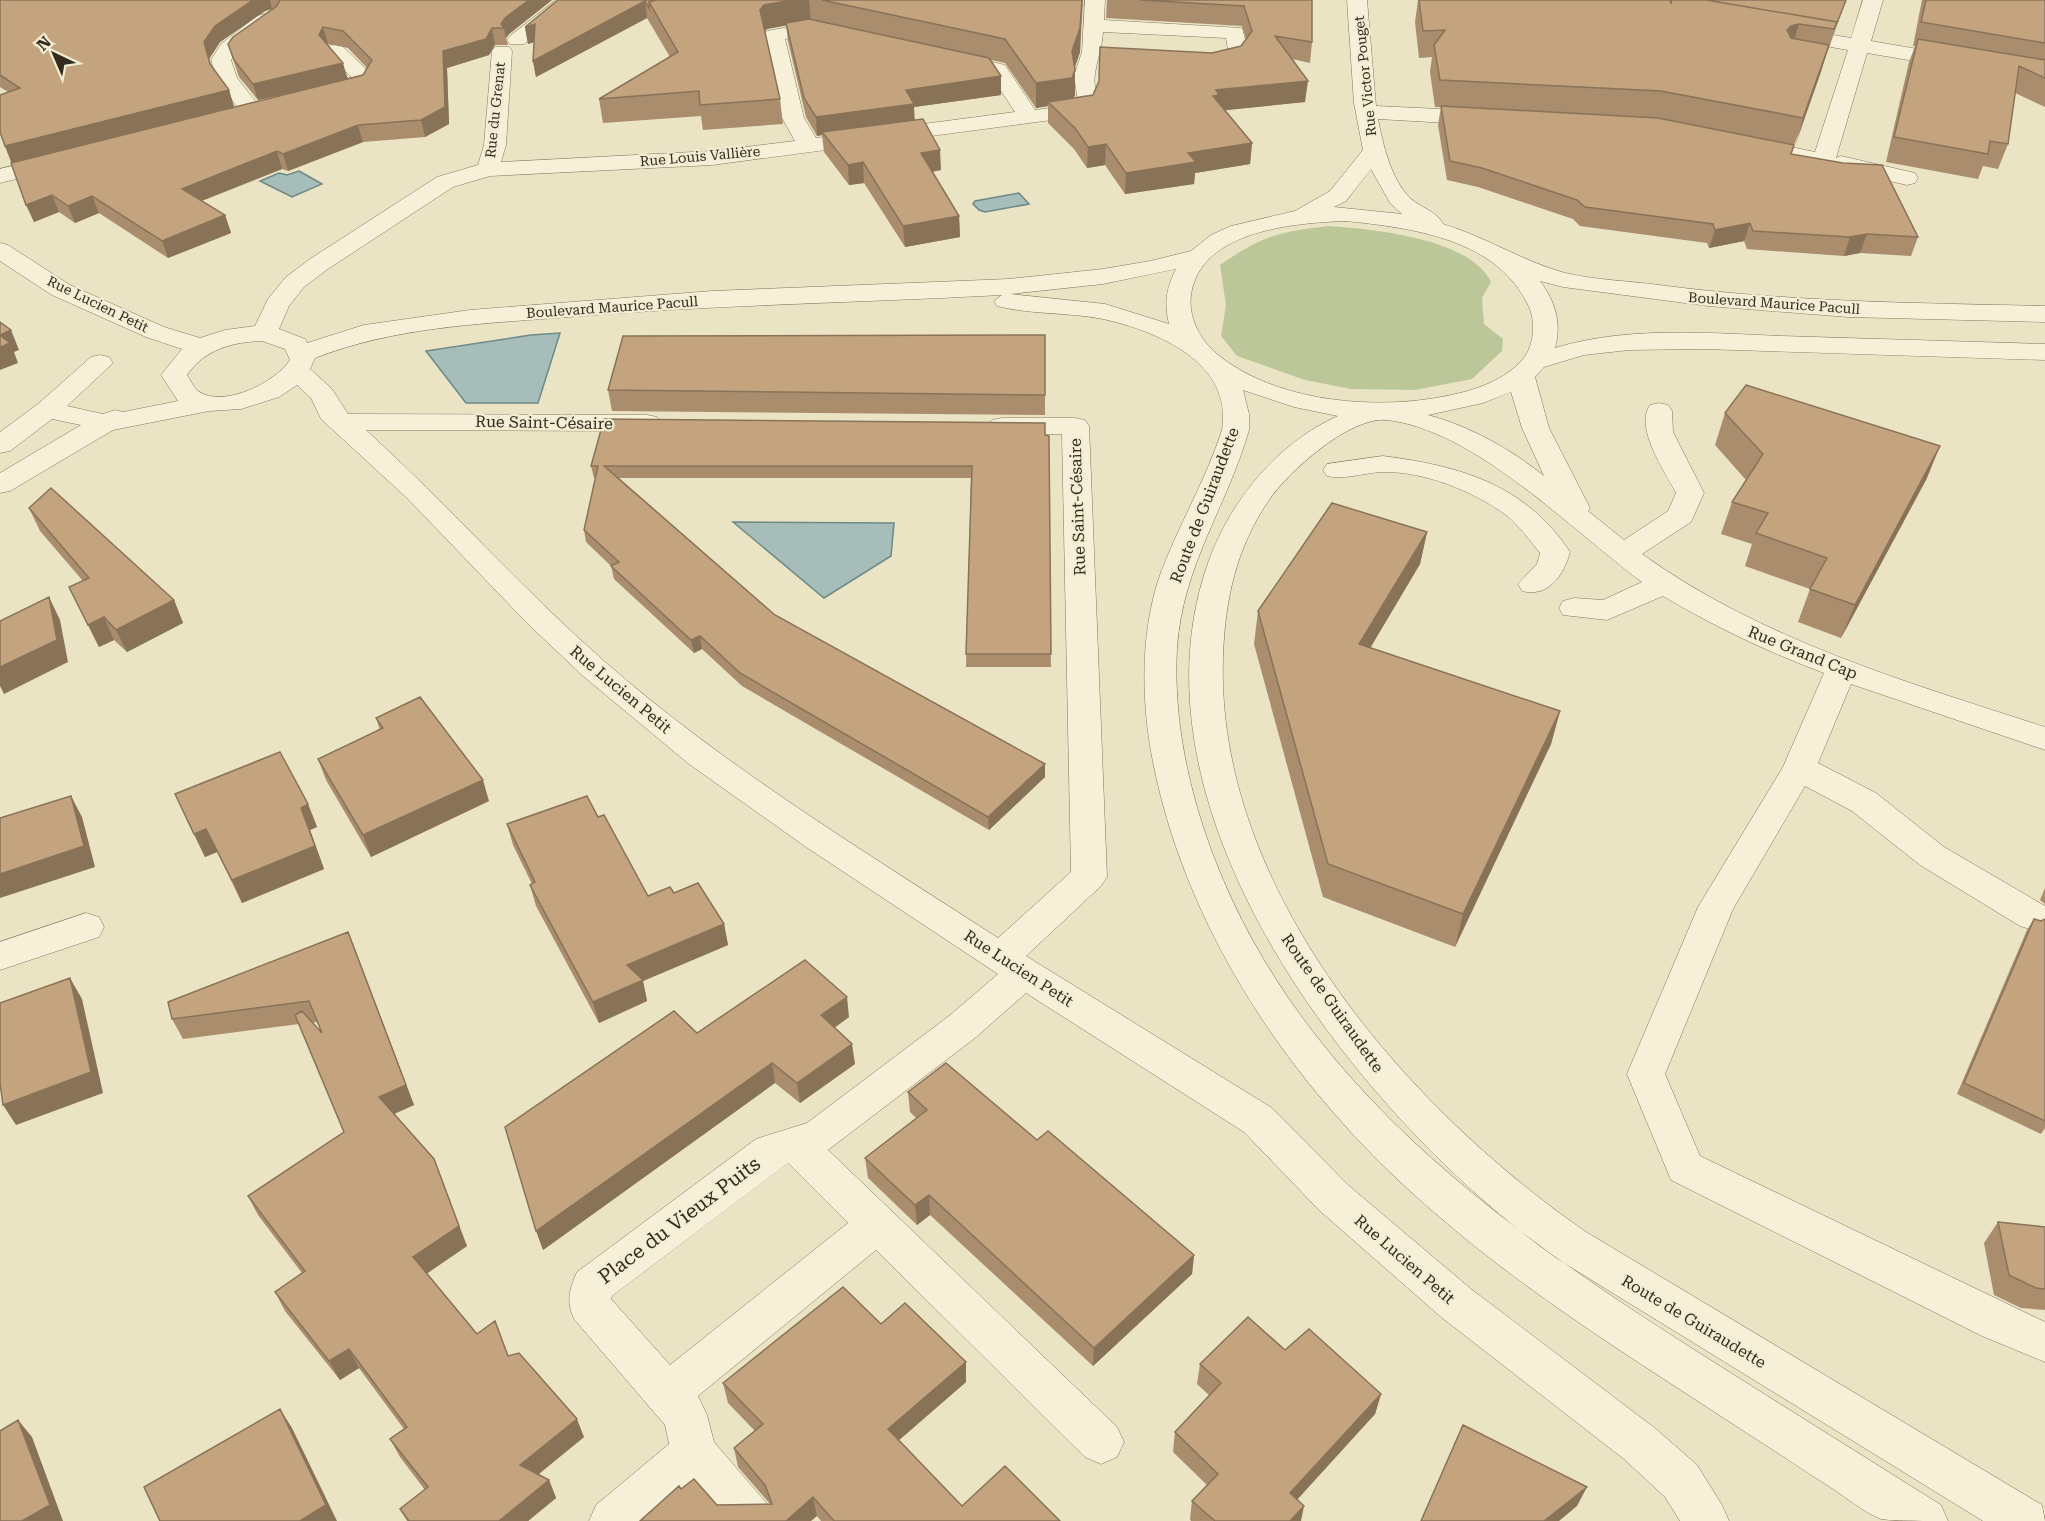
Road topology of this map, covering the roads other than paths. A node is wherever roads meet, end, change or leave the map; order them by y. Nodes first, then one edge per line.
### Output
1 (568, 0) edge
2 (1095, 0) edge
3 (1357, 0) edge
4 (1873, 0) edge
5 (273, 17) edge
6 (1094, 26) junction
7 (1767, 30) edge
8 (855, 38) edge
9 (1858, 46) junction
10 (335, 50) edge
11 (933, 54) edge
12 (1187, 64) edge
13 (2045, 77) edge
14 (314, 97) edge
15 (1367, 112) junction
16 (1029, 117) junction
17 (1507, 119) edge
18 (195, 125) edge
19 (1726, 141) edge
20 (808, 144) junction
21 (1373, 152) junction
22 (80, 156) edge
23 (1824, 160) junction
24 (488, 170) junction
25 (0, 176) edge
26 (1906, 178) dead end
27 (1299, 216) junction
28 (1441, 229) junction
29 (0, 250) edge
30 (1196, 257) junction
31 (1507, 261) junction
32 (924, 291) junction
33 (2045, 314) edge
34 (265, 333) junction
35 (1194, 346) junction
36 (201, 347) junction
37 (2045, 352) edge
38 (301, 362) junction
39 (100, 363) dead end
40 (1527, 369) junction
41 (1222, 370) junction
42 (174, 375) junction
43 (255, 398) junction
44 (210, 403) junction
45 (47, 410) junction
46 (1659, 411) dead end
47 (1381, 412) junction
48 (337, 417) junction
49 (108, 423) junction
50 (670, 423) edge
51 (980, 426) edge
52 (3, 443) edge
53 (1337, 470) dead end
54 (0, 485) edge
55 (1582, 521) junction
56 (1621, 553) junction
57 (1533, 584) dead end
58 (1664, 584) junction
59 (1574, 608) dead end
60 (1842, 668) junction
61 (2045, 739) edge
62 (1798, 768) junction
63 (2033, 916) dead end
64 (86, 927) dead end
65 (0, 956) edge
66 (1012, 965) junction
67 (795, 1144) junction
68 (877, 1224) junction
69 (2045, 1342) edge
70 (666, 1394) junction
71 (1101, 1442) dead end
72 (694, 1453) junction
73 (612, 1521) edge
74 (752, 1521) edge
75 (1706, 1521) edge
76 (1925, 1521) edge
77 (2026, 1521) edge

1 - 24 street, Rue du Grenat
2 - 6 street, Rue Louis Vallière
3 - 15 street, Rue Victor Pouget
4 - 9 street
5 - 18 street
6 - 12 street
6 - 16 street, Rue Louis Vallière
7 - 9 street
8 - 20 street
9 - 13 street
9 - 23 street
10 - 14 street
11 - 16 street
15 - 17 street
15 - 21 street, Rue Victor Pouget
16 - 20 street, Rue Louis Vallière
19 - 23 street
20 - 24 street, Rue Louis Vallière
21 - 27 street, Rue Victor Pouget
21 - 28 street, Rue Victor Pouget
22 - 25 street
23 - 26 street
24 - 34 street, Rue Louis Vallière
27 - 28 street
27 - 30 street
28 - 31 street
29 - 36 street, Rue Lucien Petit
30 - 32 street, Boulevard Maurice Pacull
30 - 35 street
31 - 33 street, Boulevard Maurice Pacull
31 - 40 street
32 - 35 street, Boulevard Maurice Pacull
32 - 38 street, Boulevard Maurice Pacull
34 - 36 street
34 - 38 street, Rue Lucien Petit
35 - 41 street
36 - 42 street
37 - 40 street
38 - 43 street, Boulevard Maurice Pacull
38 - 48 street, Rue Lucien Petit
39 - 45 street
40 - 47 street
40 - 55 street, Rue Grand Cap
41 - 47 street
41 - 76 street, Route de Guiraudette
42 - 44 street
42 - 49 street
43 - 44 street
43 - 48 street, Rue Lucien Petit
44 - 49 street
45 - 49 street
45 - 52 street
46 - 56 street
47 - 55 street, Rue Grand Cap
47 - 77 street, Route de Guiraudette
48 - 50 street, Rue Saint-Césaire
48 - 66 street, Rue Lucien Petit
49 - 54 street
51 - 66 street, Rue Saint-Césaire
53 - 57 street
55 - 56 street, Rue Grand Cap
56 - 58 street, Rue Grand Cap
58 - 59 street
58 - 60 street, Rue Grand Cap
60 - 61 street, Rue Grand Cap
60 - 62 street
62 - 63 street
62 - 69 street
64 - 65 street
66 - 67 street, Place du Vieux Puits
66 - 75 street, Rue Lucien Petit
67 - 68 street
67 - 70 street, Place du Vieux Puits
68 - 70 street
68 - 71 street
70 - 72 street, Place du Vieux Puits
72 - 73 street
72 - 74 street, Place du Vieux Puits

